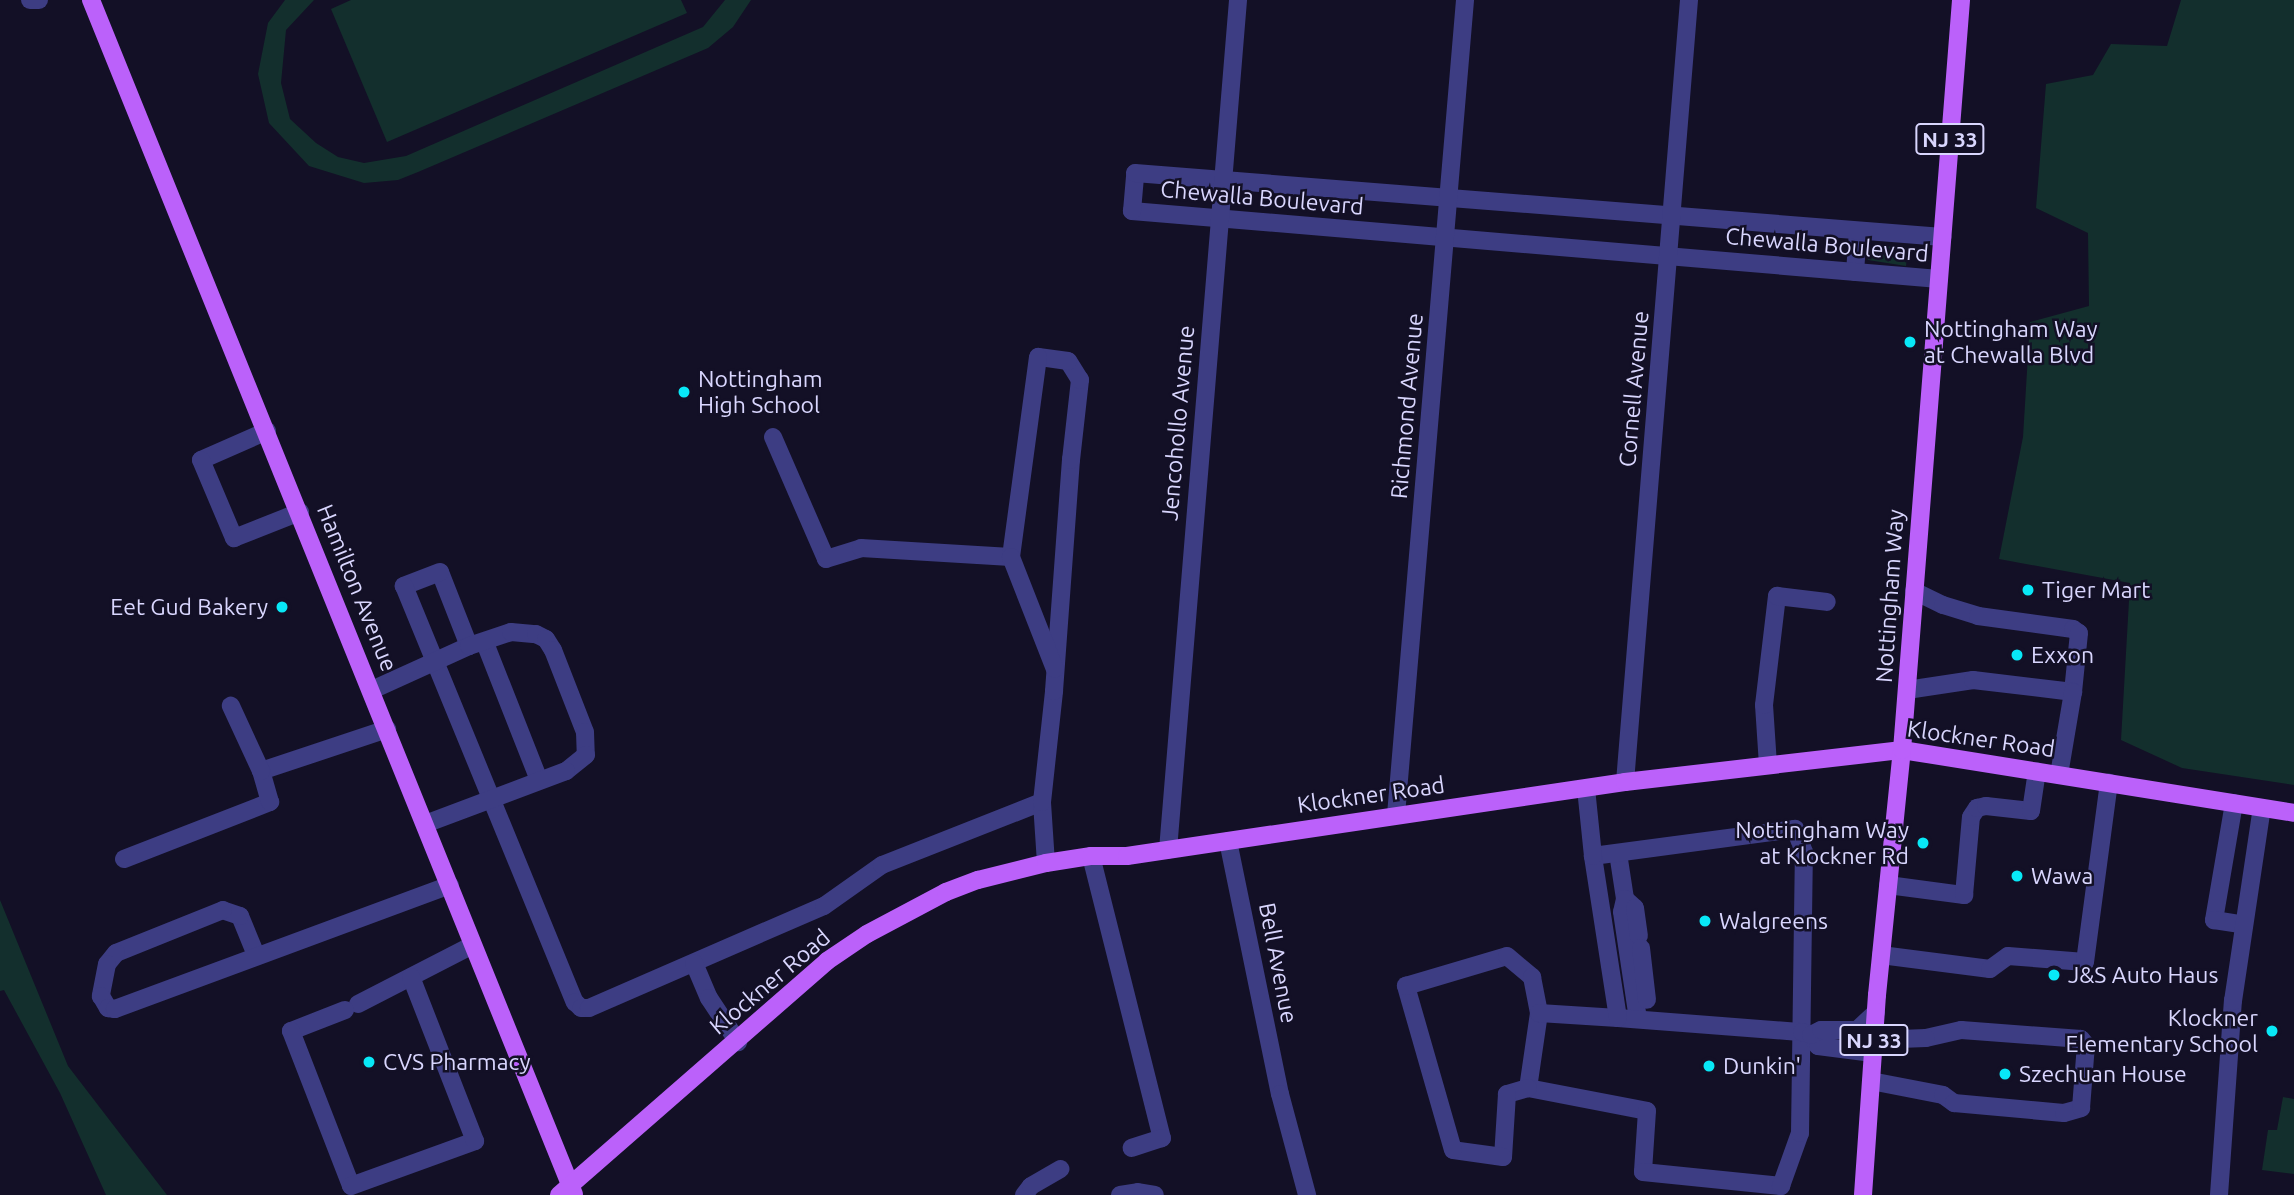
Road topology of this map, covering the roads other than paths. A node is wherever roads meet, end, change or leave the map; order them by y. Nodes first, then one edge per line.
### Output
1 (30, 0) edge
2 (39, 0) edge
3 (91, 0) edge
4 (1238, 0) edge
5 (1465, 0) edge
6 (1689, 0) edge
7 (1961, 0) edge
8 (1223, 180) junction
9 (1450, 198) junction
10 (1672, 217) junction
11 (1220, 219) junction
12 (1858, 231) junction
13 (1447, 237) junction
14 (1942, 237) junction
15 (1669, 256) junction
16 (1855, 272) junction
17 (1939, 279) junction
18 (267, 431) junction
19 (773, 437) dead end
20 (300, 512) junction
21 (1011, 557) junction
22 (1914, 591) junction
23 (1827, 602) dead end
24 (477, 645) junction
25 (433, 662) junction
26 (1055, 669) junction
27 (372, 690) junction
28 (1907, 690) junction
29 (2073, 692) junction
30 (232, 706) dead end
31 (387, 729) junction
32 (1902, 750) junction
33 (1768, 765) junction
34 (261, 771) junction
35 (2037, 771) junction
36 (2059, 775) junction
37 (539, 780) junction
38 (1625, 782) junction
39 (2109, 783) junction
40 (1586, 788) junction
41 (491, 798) junction
42 (1042, 802) junction
43 (2234, 803) junction
44 (2262, 808) junction
45 (2294, 813) edge
46 (1396, 816) junction
47 (425, 824) junction
48 (1228, 841) junction
49 (1168, 850) junction
50 (1618, 853) junction
51 (1091, 856) junction
52 (1593, 856) junction
53 (124, 859) dead end
54 (1046, 863) junction
55 (450, 885) junction
56 (1888, 885) junction
57 (1625, 899) junction
58 (2244, 925) junction
59 (473, 945) junction
60 (256, 955) junction
61 (1881, 955) junction
62 (694, 963) junction
63 (411, 977) junction
64 (1876, 1012) junction
65 (1539, 1013) junction
66 (1618, 1018) junction
67 (1644, 1020) junction
68 (1806, 1034) junction
69 (738, 1042) junction
70 (1873, 1046) junction
71 (1871, 1081) junction
72 (1528, 1088) junction
73 (1132, 1147) dead end
74 (1060, 1169) dead end
75 (343, 1191) edge
76 (568, 1191) edge
77 (1024, 1195) edge
78 (1120, 1195) edge
79 (1155, 1195) edge
80 (1307, 1195) edge
81 (1863, 1195) edge
82 (2219, 1195) edge

1 - 2 street
3 - 18 main road, Hamilton Avenue
4 - 8 street, Jencohollo Avenue
5 - 9 street, Richmond Avenue
6 - 10 street, Cornell Avenue
7 - 14 main road, Nottingham Way / NJ 33
8 - 9 street, Chewalla Boulevard
8 - 11 street, Jencohollo Avenue
8 - 11 street, Chewalla Boulevard
9 - 10 street, Chewalla Boulevard
9 - 13 street, Richmond Avenue
10 - 12 street, Chewalla Boulevard
10 - 15 street, Cornell Avenue
11 - 13 street, Chewalla Boulevard
11 - 49 street, Jencohollo Avenue
12 - 14 street, Chewalla Boulevard
12 - 16 street
13 - 15 street, Chewalla Boulevard
13 - 46 street, Richmond Avenue
14 - 17 main road, Nottingham Way / NJ 33
15 - 16 street, Chewalla Boulevard
15 - 38 street, Cornell Avenue
16 - 17 street, Chewalla Boulevard
17 - 22 main road, Nottingham Way / NJ 33
18 - 20 main road, Hamilton Avenue
18 - 20 street
19 - 21 street
20 - 27 main road, Hamilton Avenue
21 - 26 street
21 - 26 street
22 - 28 main road, Nottingham Way / NJ 33
22 - 29 street
23 - 33 street
24 - 25 street
24 - 25 street
24 - 37 street
24 - 37 street
25 - 27 street
25 - 41 street
26 - 42 street
27 - 31 main road, Hamilton Avenue
28 - 29 street
28 - 32 main road, Nottingham Way / NJ 33
29 - 36 street
30 - 34 street
31 - 34 street
31 - 47 main road, Hamilton Avenue
32 - 33 main road, Klockner Road
32 - 35 main road, Klockner Road
32 - 56 main road, Nottingham Way / NJ 33
33 - 38 main road, Klockner Road
34 - 53 street
35 - 36 main road, Klockner Road
35 - 56 street
36 - 39 main road, Klockner Road
37 - 41 street
38 - 40 main road, Klockner Road
39 - 43 main road, Klockner Road
39 - 61 street
40 - 46 main road, Klockner Road
40 - 52 street
41 - 47 street
41 - 62 street
42 - 54 street
42 - 62 street
43 - 44 main road, Klockner Road
43 - 58 street
44 - 45 main road, Klockner Road
44 - 58 street
46 - 48 main road, Klockner Road
47 - 55 main road, Hamilton Avenue
48 - 49 main road, Klockner Road
48 - 80 street, Bell Avenue
49 - 51 main road, Klockner Road
50 - 52 street
50 - 57 street
50 - 68 street
51 - 54 main road, Klockner Road
51 - 73 street
52 - 66 street
54 - 69 main road, Klockner Road
55 - 59 main road, Hamilton Avenue
55 - 60 street
56 - 61 main road, Nottingham Way / NJ 33
57 - 67 street
57 - 67 street
58 - 82 street
59 - 63 street
59 - 76 main road, Hamilton Avenue
60 - 60 street
61 - 64 main road, Nottingham Way / NJ 33
62 - 69 street
63 - 75 street
63 - 75 street
64 - 68 street
64 - 70 main road, Nottingham Way / NJ 33
65 - 66 street
65 - 72 street
65 - 72 street
66 - 67 street
67 - 68 street
68 - 70 street
68 - 72 street
69 - 76 main road, Klockner Road
70 - 71 main road, Nottingham Way / NJ 33
70 - 71 street
71 - 81 main road, Nottingham Way / NJ 33
74 - 77 street
78 - 79 street

